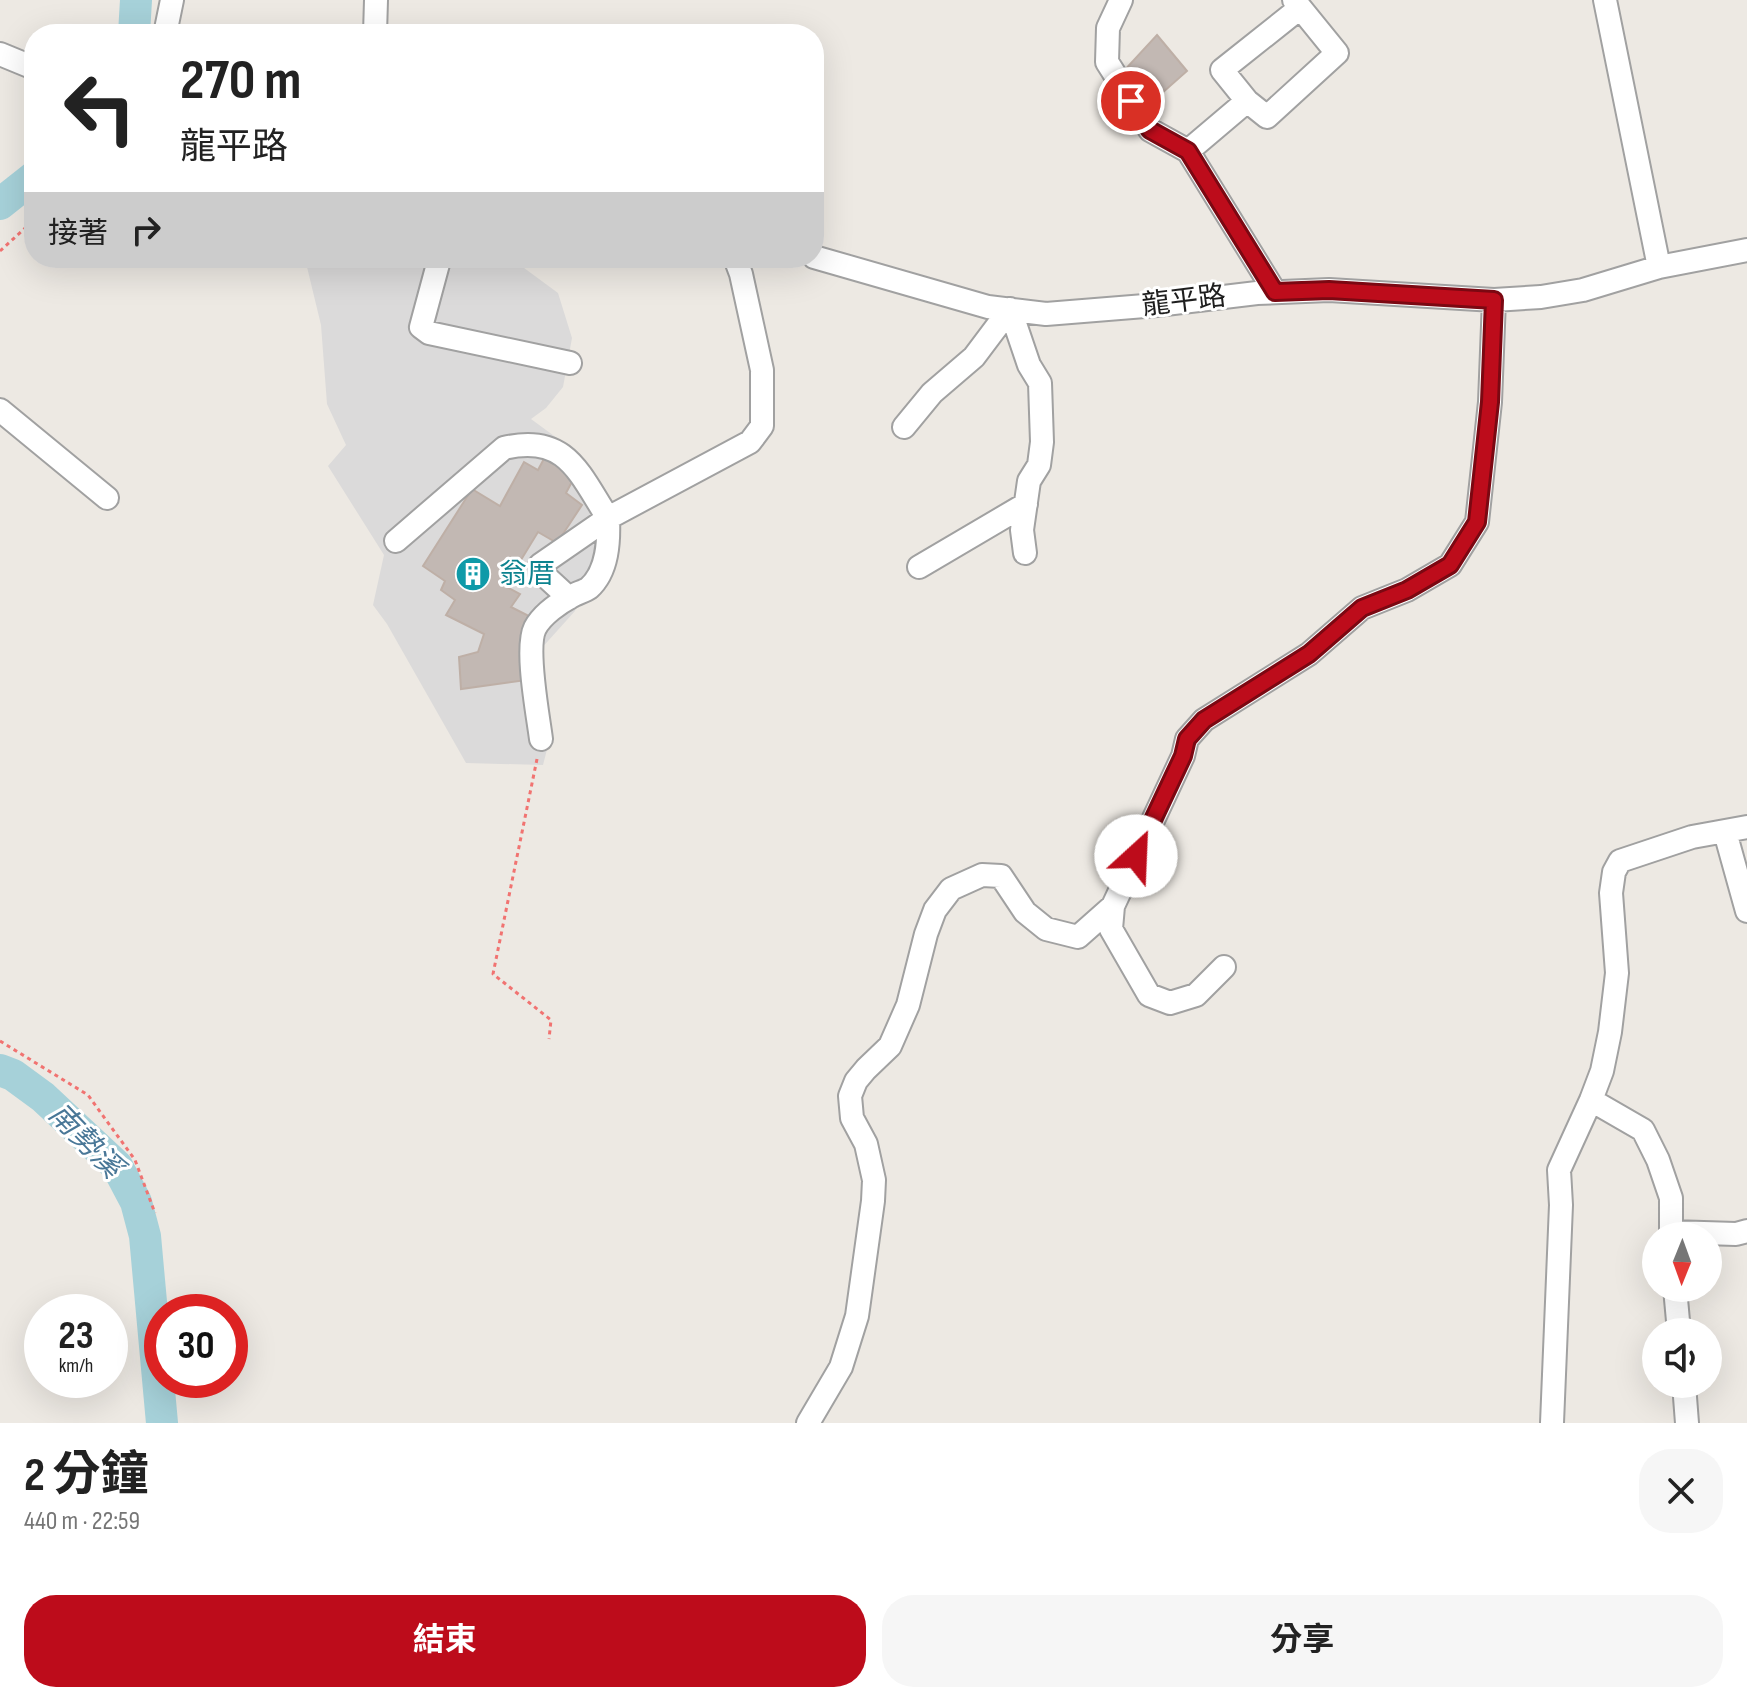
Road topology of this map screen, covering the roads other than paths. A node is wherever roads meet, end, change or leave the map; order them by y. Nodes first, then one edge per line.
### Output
1 (172, 0) edge
2 (376, 0) edge
3 (1121, 0) edge
4 (1605, 0) edge
5 (1297, 4) edge
6 (167, 24) edge
7 (375, 24) edge
8 (0, 54) edge
9 (24, 64) edge
10 (1247, 101) junction
11 (1188, 151) junction
12 (1747, 250) edge
13 (824, 260) edge
14 (1659, 267) junction
15 (437, 268) edge
16 (739, 268) edge
17 (1275, 292) junction
18 (1494, 300) junction
19 (1010, 309) junction
20 (570, 363) dead end
21 (0, 410) edge
22 (904, 427) dead end
23 (107, 498) dead end
24 (1026, 504) junction
25 (608, 518) junction
26 (396, 541) dead end
27 (1025, 553) dead end
28 (919, 567) dead end
29 (569, 598) junction
30 (541, 739) road end
31 (1747, 827) edge
32 (1725, 832) junction
33 (1113, 906) junction
34 (1747, 911) edge
35 (1224, 967) dead end
36 (1591, 1100) junction
37 (1671, 1222) edge
38 (1747, 1231) edge
39 (1722, 1234) edge
40 (1685, 1398) edge
41 (808, 1423) edge
42 (1552, 1423) edge
43 (1687, 1423) edge

1 - 6 street
2 - 7 street
3 - 11 street
4 - 14 street
5 - 10 street
5 - 10 street
8 - 9 street
10 - 11 street
11 - 17 street
12 - 14 street, 龍平路
13 - 19 street, 龍平路
14 - 18 street, 龍平路
15 - 20 street
16 - 25 street
17 - 18 street, 龍平路
17 - 19 street, 龍平路
18 - 33 street
19 - 22 street
19 - 24 street
21 - 23 street
24 - 27 street
24 - 28 street
25 - 26 street
25 - 29 street
25 - 29 street
29 - 30 street
31 - 32 street
32 - 34 street
32 - 36 street
33 - 35 street
33 - 41 street
36 - 37 street
36 - 42 street
38 - 39 street
40 - 43 street

